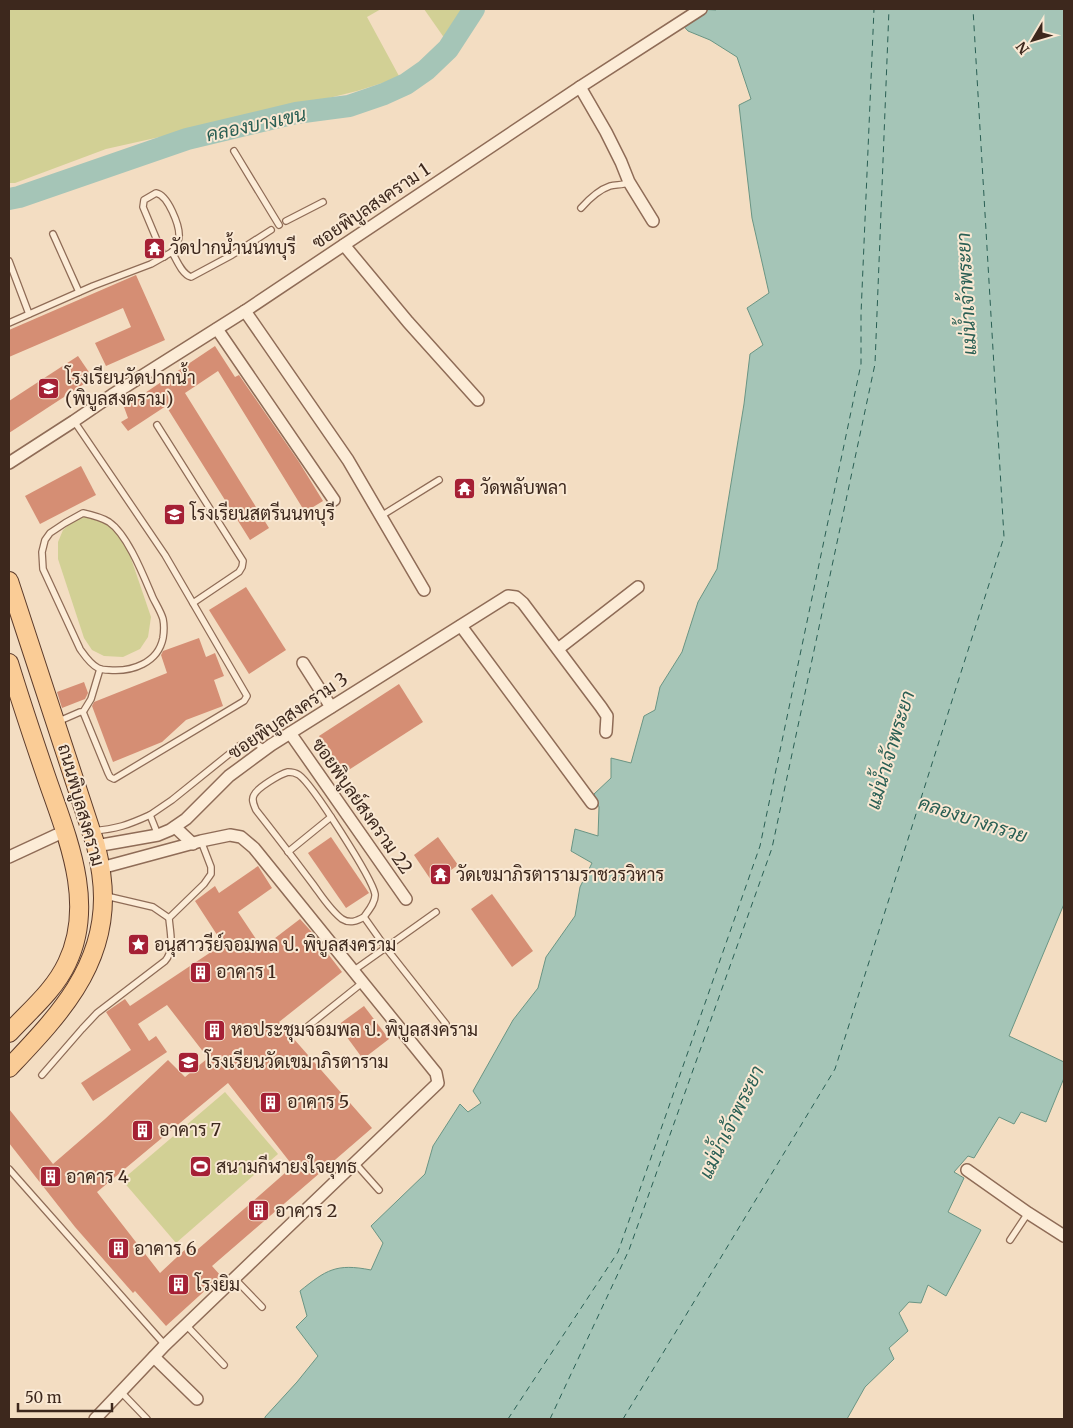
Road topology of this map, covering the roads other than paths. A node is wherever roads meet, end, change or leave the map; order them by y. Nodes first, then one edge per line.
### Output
1 (701, 9) edge
2 (580, 87) junction
3 (234, 151) dead end
4 (629, 182) junction
5 (323, 202) dead end
6 (581, 208) dead end
7 (653, 221) dead end
8 (286, 222) dead end
9 (279, 225) dead end
10 (271, 230) dead end
11 (54, 234) dead end
12 (344, 245) junction
13 (172, 252) junction
14 (164, 257) junction
15 (9, 261) edge
16 (79, 292) junction
17 (245, 311) junction
18 (30, 314) junction
19 (9, 323) edge
20 (217, 329) junction
21 (478, 400) dead end
22 (74, 422) junction
23 (157, 425) dead end
24 (9, 463) edge
25 (439, 480) dead end
26 (334, 500) dead end
27 (381, 516) junction
28 (9, 581) edge
29 (638, 587) dead end
30 (424, 590) dead end
31 (193, 604) junction
32 (461, 626) junction
33 (558, 649) junction
34 (303, 664) dead end
35 (100, 669) junction
36 (10, 675) edge
37 (332, 707) junction
38 (84, 712) junction
39 (56, 722) junction
40 (606, 732) dead end
41 (290, 733) junction
42 (266, 750) junction
43 (592, 803) dead end
44 (150, 815) junction
45 (331, 817) junction
46 (174, 827) junction
47 (64, 831) junction
48 (158, 834) junction
49 (94, 838) junction
50 (197, 842) junction
51 (288, 852) junction
52 (9, 857) edge
53 (101, 868) junction
54 (103, 896) junction
55 (406, 899) dead end
56 (436, 912) dead end
57 (364, 917) junction
58 (169, 918) junction
59 (386, 948) junction
60 (353, 972) junction
61 (362, 983) junction
62 (446, 1024) dead end
63 (302, 1030) dead end
64 (9, 1033) edge
65 (9, 1068) edge
66 (42, 1075) dead end
67 (355, 1163) junction
68 (9, 1169) edge
69 (967, 1170) dead end
70 (379, 1190) dead end
71 (1028, 1213) junction
72 (1064, 1236) edge
73 (1010, 1240) dead end
74 (234, 1278) junction
75 (262, 1308) dead end
76 (186, 1326) junction
77 (166, 1345) junction
78 (154, 1357) junction
79 (224, 1365) dead end
80 (121, 1392) junction
81 (197, 1399) dead end
82 (95, 1419) edge
83 (147, 1419) edge

1 - 2 street, ซอยพิบูลสงคราม 1
2 - 4 street
2 - 12 street, ซอยพิบูลสงคราม 1
3 - 9 lane
4 - 6 lane
4 - 7 street
5 - 8 lane
10 - 13 lane
11 - 16 lane
12 - 17 street, ซอยพิบูลสงคราม 1
12 - 21 street
13 - 14 lane
13 - 14 lane
14 - 16 lane
15 - 18 lane
16 - 18 lane
17 - 20 street, ซอยพิบูลสงคราม 1
17 - 27 street
18 - 19 lane
20 - 22 street, ซอยพิบูลสงคราม 1
20 - 26 street
22 - 24 street, ซอยพิบูลสงคราม 1
22 - 31 lane
23 - 31 lane
25 - 27 lane
27 - 30 street
28 - 39 main road, ถนนพิบูลสงคราม
29 - 33 street
31 - 38 lane
32 - 33 street, ซอยพิบูลสงคราม 3
32 - 37 street, ซอยพิบูลสงคราม 3
32 - 43 street
33 - 40 street
34 - 37 street
35 - 35 lane
35 - 38 lane
36 - 47 main road, ถนนพิบูลสงคราม
37 - 41 street, ซอยพิบูลสงคราม 3
38 - 39 lane
39 - 49 main road, ถนนพิบูลสงคราม
41 - 42 street, ซอยพิบูลสงคราม 3
41 - 55 street, ซอยพิบูลย์สงคราม 22
42 - 44 lane
42 - 46 street, ซอยพิบูลสงคราม 3
44 - 48 lane
44 - 49 lane
45 - 51 lane
45 - 51 lane
45 - 57 lane
46 - 48 street, ซอยพิบูลสงคราม 3
46 - 50 street
47 - 52 street
47 - 64 main road, ถนนพิบูลสงคราม
48 - 49 street, ซอยพิบูลสงคราม 3
49 - 53 main road, ถนนพิบูลสงคราม
50 - 53 street
50 - 58 lane
50 - 60 street
51 - 57 lane
53 - 54 main road, ถนนพิบูลสงคราม
54 - 58 lane
54 - 65 main road, ถนนพิบูลสงคราม
56 - 59 lane
57 - 59 lane
58 - 66 lane
59 - 60 lane
59 - 62 lane
60 - 61 street
61 - 63 lane
61 - 67 street
67 - 70 lane
67 - 74 street
68 - 77 lane
69 - 71 street
71 - 72 street
71 - 73 lane
74 - 75 lane
74 - 76 street
76 - 77 street
76 - 79 lane
77 - 78 street
78 - 80 street
78 - 81 street
80 - 82 street
80 - 83 lane

